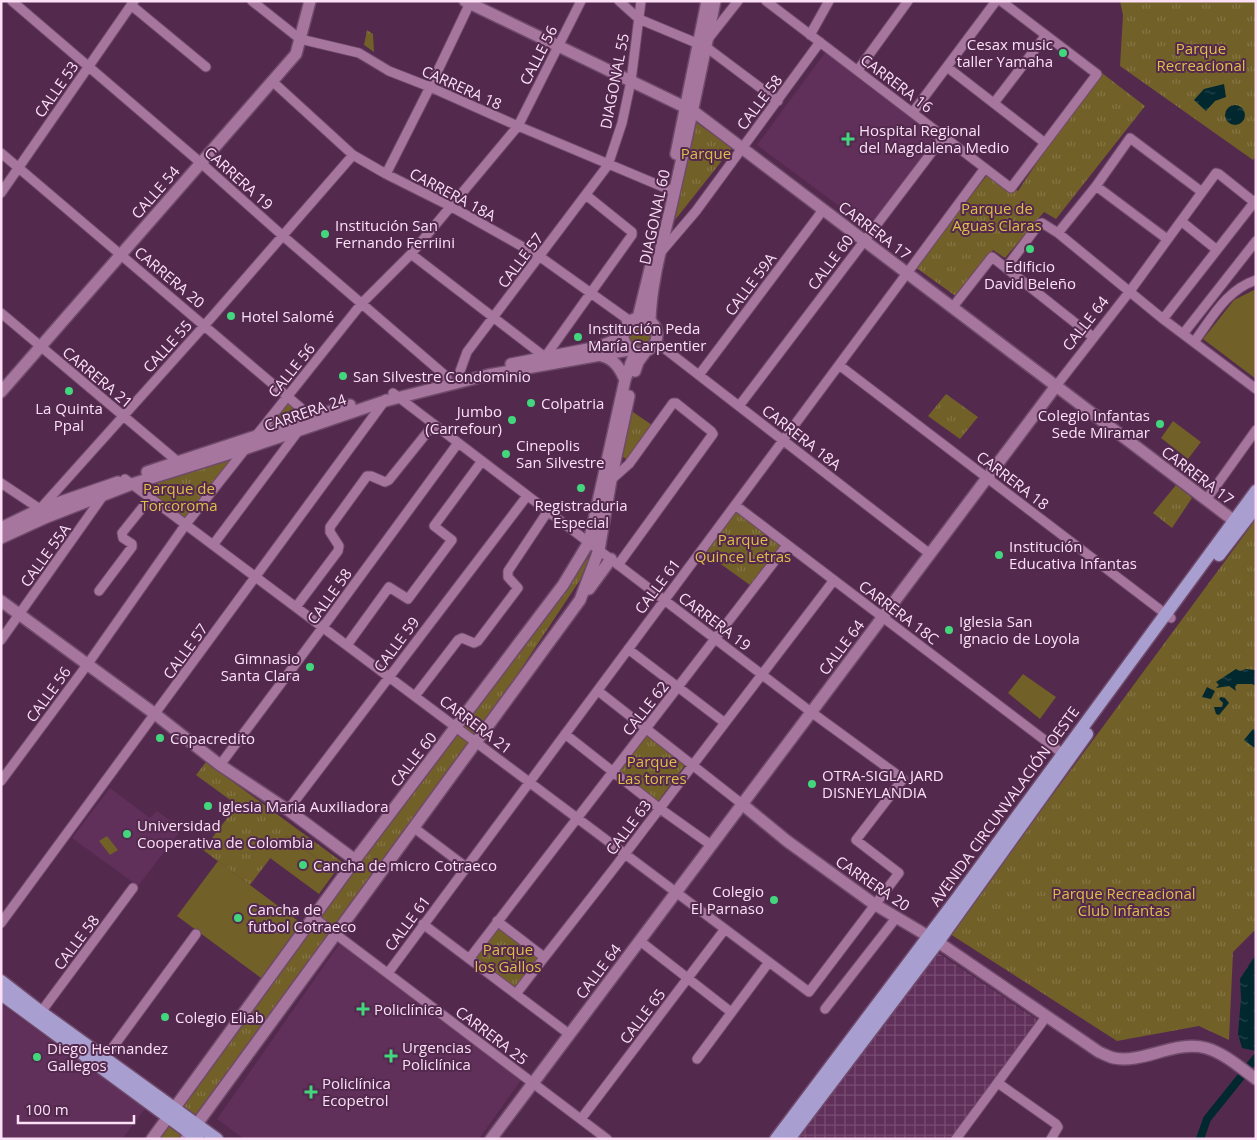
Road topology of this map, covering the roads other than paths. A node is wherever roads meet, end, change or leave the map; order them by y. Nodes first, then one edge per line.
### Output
1 (12, 1) edge
2 (252, 1) edge
3 (310, 1) edge
4 (581, 1) edge
5 (619, 1) edge
6 (641, 1) edge
7 (706, 1) edge
8 (715, 1) edge
9 (738, 1) edge
10 (766, 1) edge
11 (829, 1) edge
12 (908, 1) edge
13 (996, 1) edge
14 (1002, 1) edge
15 (468, 2) edge
16 (132, 3) edge
17 (639, 19) junction
18 (810, 35) junction
19 (1046, 35) junction
20 (300, 39) junction
21 (820, 42) junction
22 (704, 43) junction
23 (557, 46) junction
24 (88, 67) junction
25 (206, 67) dead end
26 (947, 67) junction
27 (858, 70) junction
28 (272, 81) junction
29 (631, 81) junction
30 (430, 86) junction
31 (778, 100) junction
32 (994, 103) junction
33 (689, 109) junction
34 (913, 112) junction
35 (518, 126) junction
36 (944, 136) junction
37 (1045, 143) junction
38 (742, 148) junction
39 (1, 153) edge
40 (353, 155) junction
41 (201, 163) junction
42 (608, 165) junction
43 (18, 168) junction
44 (985, 168) junction
45 (386, 174) junction
46 (1096, 186) junction
47 (668, 189) junction
48 (1202, 192) junction
49 (1, 193) edge
50 (586, 195) junction
51 (1255, 201) edge
52 (452, 207) junction
53 (823, 210) junction
54 (668, 221) junction
55 (1181, 222) junction
56 (683, 227) junction
57 (1058, 234) junction
58 (283, 236) junction
59 (1167, 239) junction
60 (1256, 240) edge
61 (864, 241) junction
62 (1218, 250) junction
63 (661, 252) junction
64 (121, 254) junction
65 (411, 254) junction
66 (539, 256) junction
67 (1006, 268) junction
68 (907, 273) junction
69 (1227, 277) junction
70 (1256, 280) edge
71 (1240, 287) junction
72 (1130, 291) junction
73 (590, 294) junction
74 (362, 303) junction
75 (952, 308) junction
76 (1, 313) edge
77 (494, 317) junction
78 (1163, 319) junction
79 (634, 320) junction
80 (650, 321) junction
81 (204, 326) junction
82 (1183, 334) junction
83 (623, 337) junction
84 (1093, 337) junction
85 (656, 342) junction
86 (1194, 342) junction
87 (40, 347) junction
88 (637, 351) junction
89 (602, 356) junction
90 (545, 357) junction
91 (839, 365) junction
92 (459, 374) junction
93 (699, 375) junction
94 (447, 377) junction
95 (625, 380) junction
96 (1056, 386) junction
97 (1256, 389) edge
98 (1, 392) edge
99 (288, 396) junction
100 (391, 397) junction
101 (739, 406) junction
102 (123, 415) junction
103 (315, 420) junction
104 (434, 424) junction
105 (299, 430) junction
106 (1256, 430) edge
107 (257, 435) junction
108 (783, 440) junction
109 (458, 443) junction
110 (247, 448) junction
111 (617, 454) junction
112 (482, 461) junction
113 (177, 462) junction
114 (629, 464) junction
115 (987, 478) junction
116 (611, 480) junction
117 (128, 482) junction
118 (1, 483) edge
119 (109, 486) junction
120 (1256, 491) edge
121 (104, 496) junction
122 (527, 496) junction
123 (150, 498) junction
124 (1206, 500) junction
125 (735, 505) junction
126 (1256, 507) edge
127 (40, 509) junction
128 (548, 512) junction
129 (1237, 523) junction
130 (186, 524) junction
131 (1, 528) edge
132 (1, 538) edge
133 (589, 542) junction
134 (787, 544) junction
135 (213, 545) junction
136 (599, 550) junction
137 (930, 554) junction
138 (614, 562) junction
139 (256, 577) junction
140 (834, 580) junction
141 (99, 591) dead end
142 (1, 600) edge
143 (580, 600) junction
144 (664, 600) junction
145 (296, 607) junction
146 (20, 614) junction
147 (1168, 616) junction
148 (882, 617) junction
149 (323, 627) junction
150 (716, 639) junction
151 (1, 640) edge
152 (347, 645) junction
153 (628, 650) junction
154 (87, 665) junction
155 (761, 673) junction
156 (389, 676) junction
157 (678, 688) junction
158 (602, 694) dead end
159 (415, 696) junction
160 (811, 712) junction
161 (155, 714) junction
162 (725, 723) junction
163 (457, 727) junction
164 (646, 728) junction
165 (564, 734) junction
166 (476, 742) junction
167 (1066, 756) junction
168 (220, 764) junction
169 (692, 765) junction
170 (612, 772) junction
171 (1, 781) edge
172 (530, 782) junction
173 (742, 804) junction
174 (659, 808) junction
175 (288, 810) junction
176 (576, 817) junction
177 (413, 827) junction
178 (711, 845) junction
179 (625, 854) junction
180 (355, 860) junction
181 (466, 866) junction
182 (133, 888) dead end
183 (676, 892) junction
184 (874, 904) junction
185 (313, 917) junction
186 (896, 918) junction
187 (497, 921) junction
188 (1, 923) edge
189 (424, 924) junction
190 (725, 928) junction
191 (196, 934) dead end
192 (335, 934) junction
193 (933, 939) junction
194 (640, 941) junction
195 (544, 957) junction
196 (469, 959) junction
197 (769, 962) junction
198 (388, 973) junction
199 (688, 979) junction
200 (1, 981) edge
201 (1, 994) edge
202 (516, 994) junction
203 (826, 1009) dead end
204 (41, 1012) junction
205 (731, 1012) junction
206 (1046, 1017) junction
207 (569, 1034) junction
208 (105, 1058) junction
209 (697, 1059) dead end
210 (1256, 1078) edge
211 (533, 1083) junction
212 (998, 1083) junction
213 (171, 1112) junction
214 (581, 1119) junction
215 (193, 1134) edge
216 (152, 1139) edge
217 (217, 1139) edge
218 (491, 1139) edge
219 (607, 1139) edge
220 (776, 1139) edge
221 (789, 1139) edge
222 (956, 1139) edge
223 (1051, 1139) edge

1 - 24 street, CARRERA 19
2 - 20 street, CARRERA 18
3 - 20 street, CALLE 54
4 - 23 street, CALLE 56
5 - 17 street
6 - 17 street, DIAGONAL 55
7 - 22 street, DIAGONAL 60
8 - 22 street, DIAGONAL 60
9 - 22 street
10 - 18 street, CARRERA 16
11 - 18 street
12 - 27 street
13 - 26 street
14 - 19 street
15 - 23 street, CARRERA 17
15 - 30 street
16 - 24 street, CALLE 53
16 - 25 street
17 - 22 street
17 - 29 street, DIAGONAL 55
18 - 21 street, CARRERA 16
19 - 32 street
19 - 37 street
20 - 28 street, CALLE 54
20 - 30 street, CARRERA 18
21 - 27 street, CARRERA 16
21 - 31 street, CALLE 58
22 - 31 street
22 - 33 street, DIAGONAL 60
23 - 29 street, CARRERA 17
23 - 35 street, CALLE 56
24 - 41 street, CARRERA 19
24 - 43 street, CALLE 53
26 - 32 street
26 - 34 street
27 - 34 street, CARRERA 16
28 - 40 street, CARRERA 18A
28 - 41 street, CALLE 54
29 - 33 street, CARRERA 17
29 - 42 street, DIAGONAL 55
30 - 35 street, CARRERA 18
30 - 45 street
31 - 38 street, CALLE 58
32 - 37 street
33 - 38 street, CARRERA 17
33 - 47 street, DIAGONAL 60
33 - 54 street, DIAGONAL 60
34 - 36 street, CARRERA 16
35 - 42 street, CARRERA 18
35 - 52 street, CALLE 56
36 - 44 street, CARRERA 16
36 - 61 street, CALLE 60
37 - 44 street, CARRERA 16
38 - 53 street, CARRERA 17
38 - 56 street, CALLE 58
39 - 43 street, CARRERA 20
40 - 45 street, CARRERA 18A
40 - 58 street, CALLE 55
41 - 58 street, CARRERA 19
41 - 64 street, CALLE 54
42 - 47 street, CARRERA 18
42 - 50 street, CALLE 57
43 - 49 street, CALLE 53
43 - 64 street, CARRERA 20
44 - 68 street, CALLE 61
45 - 52 street, CARRERA 18A
46 - 48 street
46 - 57 street
46 - 59 street
47 - 79 street, DIAGONAL 60
48 - 51 street, CALLE 64
48 - 55 street, CALLE 64
50 - 66 street, CALLE 57
50 - 73 street
51 - 62 street
52 - 65 street, CALLE 56
52 - 66 street, CARRERA 18A
53 - 61 street, CARRERA 17
53 - 93 street, CALLE 59A
54 - 56 street
54 - 63 street, DIAGONAL 60
55 - 59 street, CALLE 64
55 - 62 street
56 - 63 street, CALLE 58
57 - 67 street
57 - 72 street
58 - 74 street, CARRERA 19
58 - 81 street, CALLE 55
59 - 72 street, CALLE 64
60 - 69 street
61 - 68 street, CARRERA 17
61 - 101 street, CALLE 60
62 - 78 street
63 - 80 street, DIAGONAL 60
64 - 81 street, CARRERA 20
64 - 87 street, CALLE 54
65 - 74 street, CALLE 56
65 - 77 street
66 - 73 street, CARRERA 18A
66 - 77 street, CALLE 57
67 - 75 street
67 - 84 street
68 - 75 street, CARRERA 17
68 - 91 street, CALLE 61
69 - 71 street
69 - 82 street
70 - 71 street
71 - 86 street
72 - 78 street
72 - 84 street, CALLE 64
73 - 79 street, CARRERA 18A
73 - 90 street
74 - 94 street, CARRERA 19
74 - 99 street, CALLE 56
75 - 96 street, CARRERA 17
76 - 87 street, CARRERA 21
77 - 90 street
77 - 92 street, CALLE 57
78 - 82 street
79 - 80 street
79 - 83 street
80 - 85 street
81 - 99 street, CARRERA 20
81 - 102 street, CALLE 55
82 - 86 street
83 - 88 street
83 - 90 street, CARRERA 24
84 - 96 street, CALLE 64
85 - 88 street
85 - 93 street, CARRERA 18A
86 - 97 street
87 - 98 street, CALLE 54
87 - 102 street, CARRERA 21
88 - 89 street, CARRERA 24
88 - 95 street
88 - 111 street
89 - 95 street
89 - 100 street, CARRERA 24
90 - 92 street, CARRERA 24
91 - 108 street, CALLE 61
91 - 115 street, CARRERA 18
92 - 94 street, CARRERA 24
93 - 101 street, CARRERA 18A
94 - 100 street, CARRERA 24
95 - 133 street
96 - 115 street, CALLE 64
96 - 124 street, CARRERA 17
99 - 103 street, CARRERA 20
99 - 107 street, CALLE 56
100 - 103 street, CARRERA 24
100 - 104 street, CARRERA 19
100 - 139 street, CALLE 57
101 - 108 street, CARRERA 18A
102 - 113 street, CARRERA 21
102 - 127 street, CALLE 55
103 - 105 street, CARRERA 24
103 - 107 street, CARRERA 24
104 - 109 street, CARRERA 19
104 - 145 street
105 - 110 street, CARRERA 24
105 - 135 street
106 - 124 street
107 - 110 street, CALLE 56
107 - 113 street, CARRERA 24
108 - 125 street, CALLE 61
108 - 137 street, CARRERA 18A
109 - 112 street, CARRERA 19
109 - 149 street, CALLE 58
110 - 117 street, CARRERA 24
110 - 130 street, CALLE 56
111 - 114 street
111 - 116 street
112 - 122 street, CARRERA 19
112 - 152 street
113 - 117 street, CARRERA 24
114 - 116 street
114 - 138 street
115 - 137 street, CALLE 64
115 - 147 street, CARRERA 18
116 - 136 street
117 - 119 street, CARRERA 24
117 - 121 street, CARRERA 24
117 - 123 street, CARRERA 21
118 - 127 street
119 - 121 street, CALLE 55A
119 - 127 street, CARRERA 24
120 - 129 main road, AVENIDA CIRCUNVALACIÓN OESTE
121 - 132 street, CARRERA 24
121 - 146 street, CALLE 55A
122 - 128 street, CARRERA 19
122 - 156 street, CALLE 59
123 - 130 street, CARRERA 21
123 - 141 street
124 - 129 street, CARRERA 17
125 - 134 street, CARRERA 18C
125 - 144 street, CALLE 61
126 - 129 main road, AVENIDA CIRCUNVALACIÓN OESTE
127 - 131 street, CARRERA 24
128 - 133 street, CARRERA 19
128 - 159 street
129 - 147 main road, AVENIDA CIRCUNVALACIÓN OESTE
130 - 135 street, CARRERA 21
130 - 154 street, CALLE 56
133 - 136 street, CARRERA 19
133 - 163 street, CALLE 60
134 - 140 street, CARRERA 18C
134 - 150 street, CALLE 62
135 - 139 street, CARRERA 21
136 - 138 street, CARRERA 19
136 - 143 street
137 - 148 street, CALLE 64
138 - 143 street
138 - 144 street, CARRERA 19
139 - 145 street, CARRERA 21
139 - 161 street, CALLE 57
140 - 148 street, CARRERA 18C
140 - 155 street, CALLE 63
142 - 146 street
143 - 166 street
144 - 150 street, CARRERA 19
144 - 153 street, CALLE 61
145 - 149 street, CARRERA 21
146 - 151 street, CALLE 55A
146 - 154 street
147 - 167 main road, AVENIDA CIRCUNVALACIÓN OESTE
148 - 160 street, CALLE 64
148 - 167 street, CARRERA 18C
149 - 152 street, CARRERA 21
149 - 168 street, CALLE 58
150 - 155 street, CARRERA 19
150 - 157 street, CALLE 62
152 - 156 street, CARRERA 21
153 - 157 street
153 - 165 street, CALLE 61
154 - 161 street
154 - 171 street, CALLE 56
155 - 160 street, CARRERA 19
155 - 162 street, CALLE 63
156 - 159 street, CARRERA 21
156 - 175 street, CALLE 59
157 - 162 street
157 - 164 street, CALLE 62
158 - 164 street, CARRERA 20
159 - 163 street, CARRERA 21
160 - 173 street, CALLE 64
160 - 184 street, CARRERA 19
161 - 168 street
161 - 188 street, CALLE 57
162 - 169 street, CALLE 63
163 - 166 street, CARRERA 21
163 - 180 street, CALLE 60
164 - 169 street, CARRERA 20
164 - 170 street, CALLE 62
165 - 170 street
165 - 172 street, CALLE 61
166 - 172 street, CARRERA 21
166 - 177 street
167 - 193 main road, AVENIDA CIRCUNVALACIÓN OESTE
168 - 175 street
169 - 173 street, CARRERA 20
169 - 174 street, CALLE 63
170 - 174 street
170 - 176 street, CALLE 62
172 - 176 street, CARRERA 21
172 - 181 street, CALLE 61
173 - 178 street, CALLE 64
173 - 184 street, CARRERA 20
174 - 178 street
174 - 179 street, CALLE 63
175 - 180 street
176 - 179 street, CARRERA 21
176 - 187 street, CALLE 62
177 - 181 street
177 - 192 street
178 - 183 street, CALLE 64
179 - 183 street, CARRERA 21
179 - 195 street, CALLE 63
180 - 185 street, CALLE 60
181 - 189 street, CALLE 61
182 - 204 street, CALLE 58
183 - 190 street, CARRERA 21
183 - 194 street, CALLE 64
184 - 186 street, CARRERA 20
184 - 197 street, CARRERA 21
185 - 192 street, CARRERA 25
185 - 213 street, CALLE 60
186 - 193 street, CARRERA 20
186 - 203 street
187 - 195 street
187 - 196 street, CALLE 62
189 - 196 street
189 - 198 street, CALLE 61
190 - 197 street, CARRERA 21
190 - 199 street, CALLE 65
191 - 208 street
192 - 198 street, CARRERA 25
192 - 215 street
193 - 206 street, CARRERA 20
193 - 220 main road, AVENIDA CIRCUNVALACIÓN OESTE
193 - 221 main road, AVENIDA CIRCUNVALACIÓN OESTE
194 - 199 street
194 - 207 street, CALLE 64
195 - 202 street, CALLE 63
196 - 202 street
197 - 205 street
198 - 211 street, CARRERA 25
199 - 205 street
199 - 214 street, CALLE 65
200 - 204 main road
201 - 213 main road
202 - 207 street
204 - 208 main road
205 - 209 street
206 - 210 street, CARRERA 20
206 - 212 street
207 - 211 street, CALLE 64
208 - 213 main road
211 - 214 street, CARRERA 25
211 - 218 street, CALLE 64
212 - 222 street
212 - 223 street
213 - 215 main road
213 - 216 street, CALLE 60
214 - 219 street, CARRERA 25
215 - 217 main road

